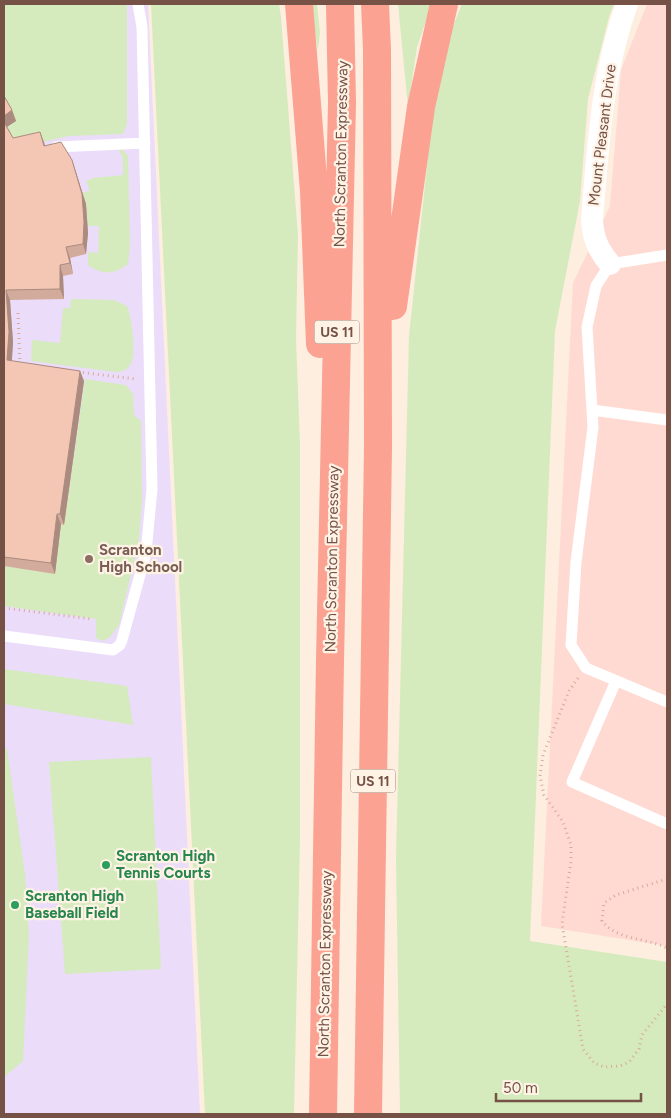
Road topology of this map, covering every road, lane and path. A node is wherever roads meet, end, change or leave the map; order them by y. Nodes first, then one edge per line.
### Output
1 (138, 4) edge
2 (299, 4) edge
3 (340, 4) edge
4 (375, 4) edge
5 (444, 4) edge
6 (627, 4) edge
7 (145, 143) junction
8 (56, 146) edge
9 (667, 256) edge
10 (610, 264) junction
11 (18, 313) dead end
12 (30, 366) edge
13 (69, 371) edge
14 (137, 379) dead end
15 (592, 410) junction
16 (667, 420) edge
17 (378, 447) junction
18 (4, 608) edge
19 (92, 619) dead end
20 (4, 636) edge
21 (330, 660) junction
22 (586, 668) junction
23 (616, 681) junction
24 (667, 702) edge
25 (667, 824) edge
26 (667, 880) edge
27 (667, 948) edge
28 (667, 1004) edge
29 (323, 1114) edge
30 (368, 1114) edge

1 - 7 lane
2 - 21 highway
3 - 21 highway, North Scranton Expressway / US 11
4 - 17 highway, US 11
5 - 17 highway
6 - 10 street, Mount Pleasant Drive
7 - 8 lane
7 - 20 lane
9 - 10 lane
10 - 15 lane
11 - 12 path
13 - 14 path
15 - 16 lane
15 - 22 lane
17 - 30 highway, US 11
18 - 19 path
21 - 29 highway, North Scranton Expressway / US 11
22 - 23 lane
22 - 28 path
23 - 24 lane
23 - 25 lane
26 - 27 path

